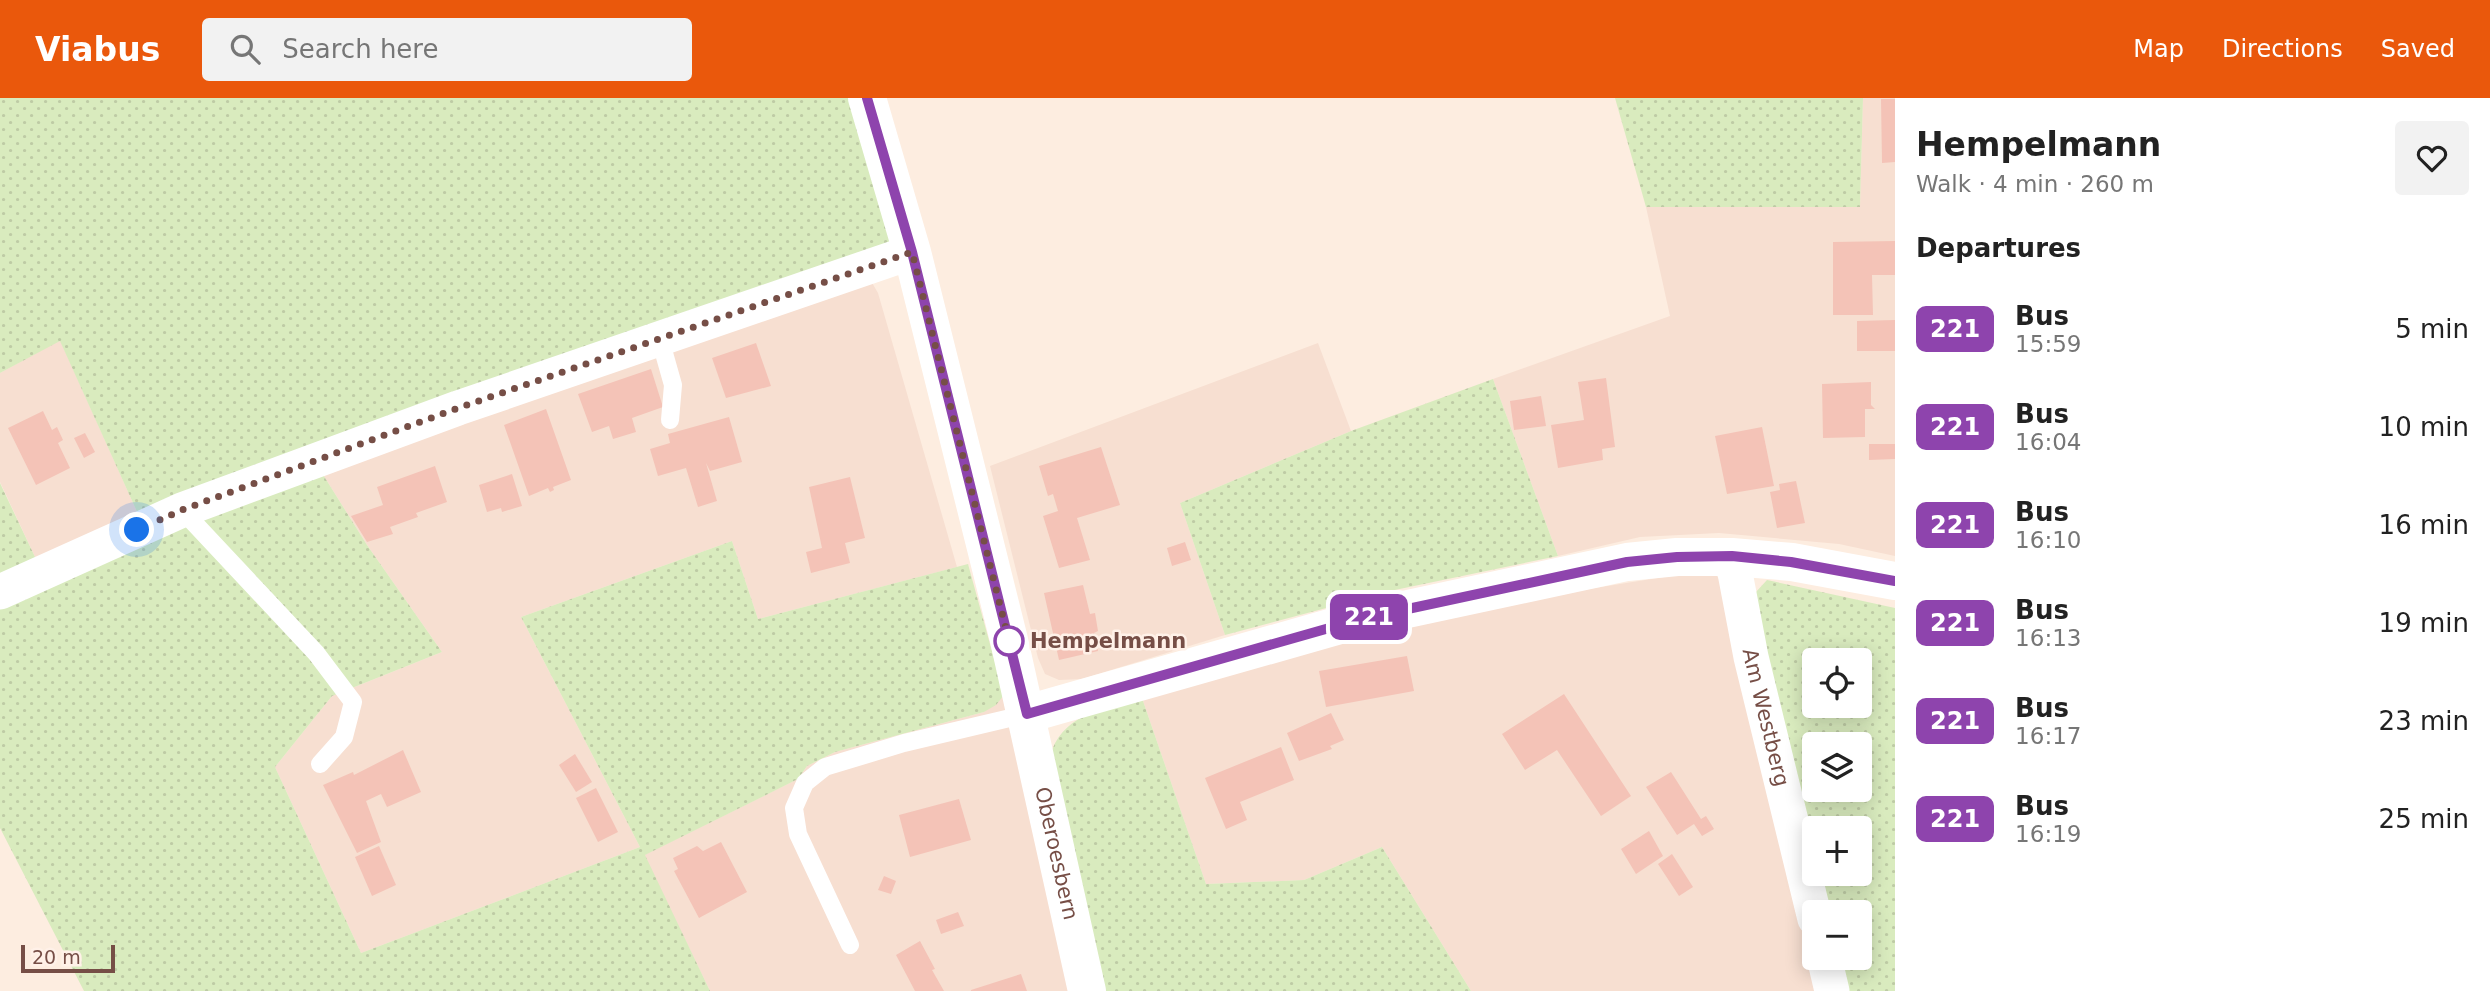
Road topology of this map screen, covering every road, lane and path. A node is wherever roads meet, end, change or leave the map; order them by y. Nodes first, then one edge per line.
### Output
1 (867, 98) edge
2 (912, 252) junction
3 (660, 339) junction
4 (670, 420) dead end
5 (182, 510) junction
6 (1732, 556) junction
7 (1895, 582) edge
8 (0, 592) edge
9 (1027, 714) junction
10 (320, 764) dead end
11 (1810, 900) edge
12 (850, 945) dead end
13 (1827, 970) edge
14 (1087, 991) edge
15 (1832, 991) edge

1 - 2 street, Oberoesbern
2 - 3 street
2 - 9 street, Oberoesbern
3 - 4 lane
3 - 5 street
5 - 8 street
5 - 10 lane
6 - 7 street
6 - 9 street
6 - 11 street, Am Westberg
9 - 12 lane
9 - 14 street, Oberoesbern
13 - 15 street

